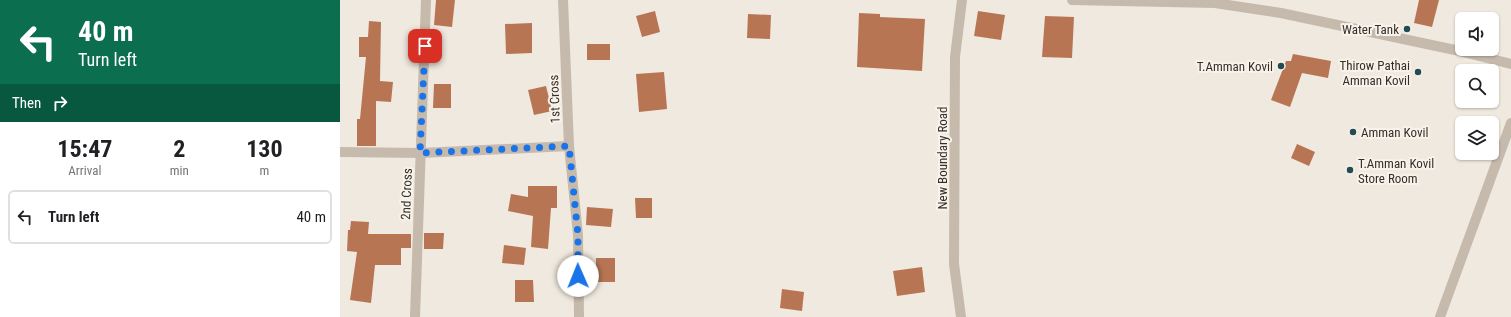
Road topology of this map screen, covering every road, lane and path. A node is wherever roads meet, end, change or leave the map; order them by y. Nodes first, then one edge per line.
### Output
1 (426, 0) edge
2 (563, 0) edge
3 (962, 0) edge
4 (1072, 0) edge
5 (1511, 64) edge
6 (1511, 123) edge
7 (569, 146) junction
8 (340, 152) edge
9 (420, 153) junction
10 (415, 317) edge
11 (579, 317) edge
12 (961, 317) edge
13 (1440, 317) edge

1 - 9 street, 2nd Cross
2 - 7 street, 1st Cross
3 - 12 street, New Boundary Road
4 - 5 street
6 - 13 street
7 - 9 street
7 - 11 street, 1st Cross
8 - 9 street
9 - 10 street, 2nd Cross

